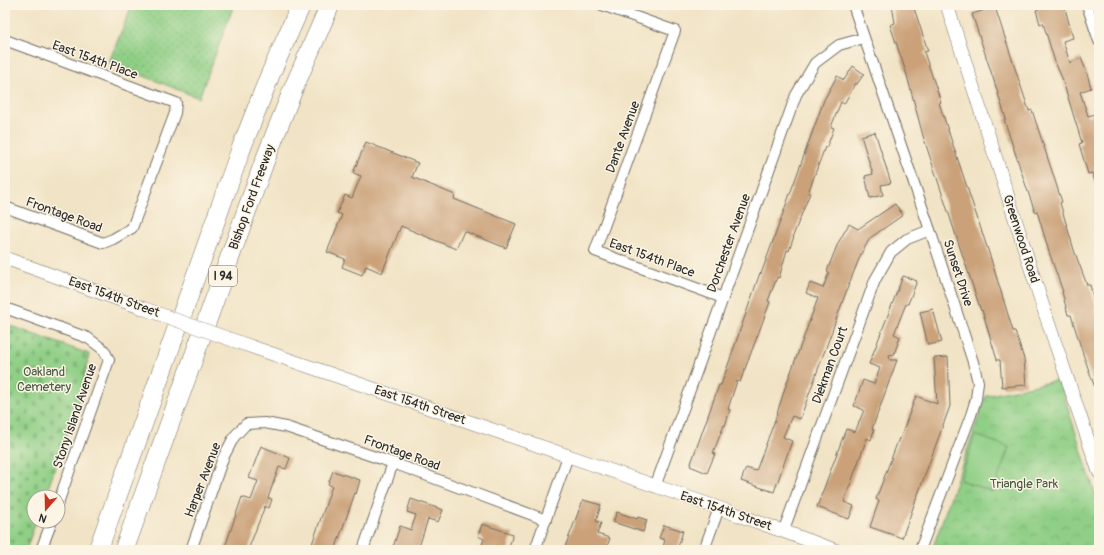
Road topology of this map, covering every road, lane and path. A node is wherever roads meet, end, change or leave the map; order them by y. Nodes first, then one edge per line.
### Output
1 (301, 5) edge
2 (330, 5) edge
3 (602, 5) edge
4 (853, 5) edge
5 (947, 5) edge
6 (1087, 5) edge
7 (864, 38) junction
8 (5, 40) edge
9 (1099, 41) edge
10 (5, 207) edge
11 (930, 230) junction
12 (113, 239) joint
13 (595, 251) joint
14 (5, 258) edge
15 (723, 298) junction
16 (5, 308) edge
17 (246, 424) joint
18 (568, 456) junction
19 (393, 463) junction
20 (1099, 472) edge
21 (655, 487) junction
22 (63, 489) edge
23 (719, 508) junction
24 (546, 520) junction
25 (49, 529) edge
26 (783, 532) junction
27 (42, 550) edge
28 (98, 550) edge
29 (124, 550) edge
30 (191, 550) edge
31 (363, 550) edge
32 (535, 550) edge
33 (704, 550) edge
34 (835, 550) edge
35 (920, 550) edge

1 - 28 highway, Bishop Ford Freeway / I 94
2 - 29 highway, Bishop Ford Freeway / I 94
3 - 13 street, Dante Avenue
4 - 7 street, Sunset Drive
5 - 20 street, Greenwood Road
6 - 9 street
7 - 11 street, Sunset Drive
7 - 15 street, Dorchester Avenue
8 - 12 street, East 154th Place
10 - 12 street, Frontage Road
11 - 26 street, Diekman Court
11 - 35 street, Sunset Drive
13 - 15 street, East 154th Place
14 - 18 street, East 154th Street, bridge
15 - 21 street, Dorchester Avenue
16 - 22 street, Stony Island Avenue
17 - 19 street, Frontage Road
17 - 30 street, Harper Avenue
18 - 21 street, East 154th Street
18 - 24 street
19 - 24 street, Frontage Road
19 - 31 street
21 - 23 street, East 154th Street
23 - 26 street, East 154th Street
23 - 33 street
24 - 32 street
25 - 27 street
26 - 34 street, East 154th Street

